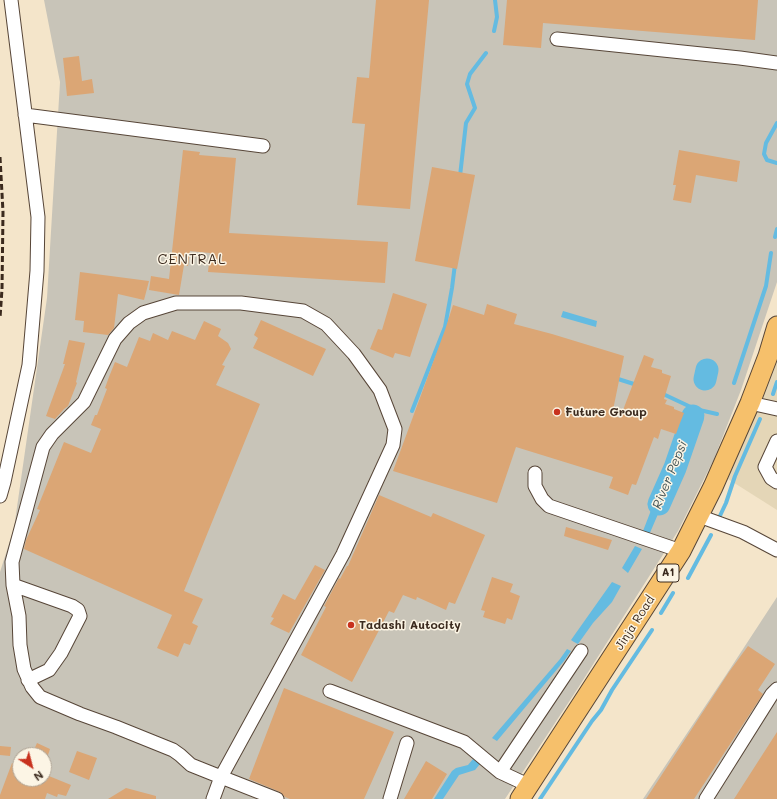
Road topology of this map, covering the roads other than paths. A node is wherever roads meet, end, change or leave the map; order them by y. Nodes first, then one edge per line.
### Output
1 (11, 0) edge
2 (557, 40) dead end
3 (777, 63) edge
4 (25, 115) junction
5 (263, 146) dead end
6 (777, 326) edge
7 (773, 356) edge
8 (750, 403) junction
9 (777, 409) edge
10 (777, 441) edge
11 (534, 472) dead end
12 (777, 482) edge
13 (0, 496) edge
14 (699, 516) junction
15 (777, 550) edge
16 (681, 551) junction
17 (13, 585) junction
18 (581, 651) dead end
19 (28, 680) junction
20 (777, 689) edge
21 (330, 691) dead end
22 (407, 743) dead end
23 (500, 772) junction
24 (221, 777) junction
25 (525, 792) edge
26 (213, 799) edge
27 (277, 799) edge
28 (390, 799) edge
29 (706, 799) edge

1 - 4 street
2 - 3 street
4 - 5 street
4 - 13 street
6 - 7 highway, Jinja Road / A1
7 - 8 highway, Jinja Road / A1
8 - 9 street
8 - 14 highway, Jinja Road / A1
10 - 12 street
11 - 16 street
14 - 15 street
14 - 16 highway, Jinja Road / A1
16 - 25 highway, Jinja Road / A1
17 - 19 street
17 - 19 street
17 - 24 street
18 - 23 street
19 - 24 street
20 - 29 street
21 - 23 street
22 - 28 street
23 - 25 street
24 - 26 street
24 - 27 street

